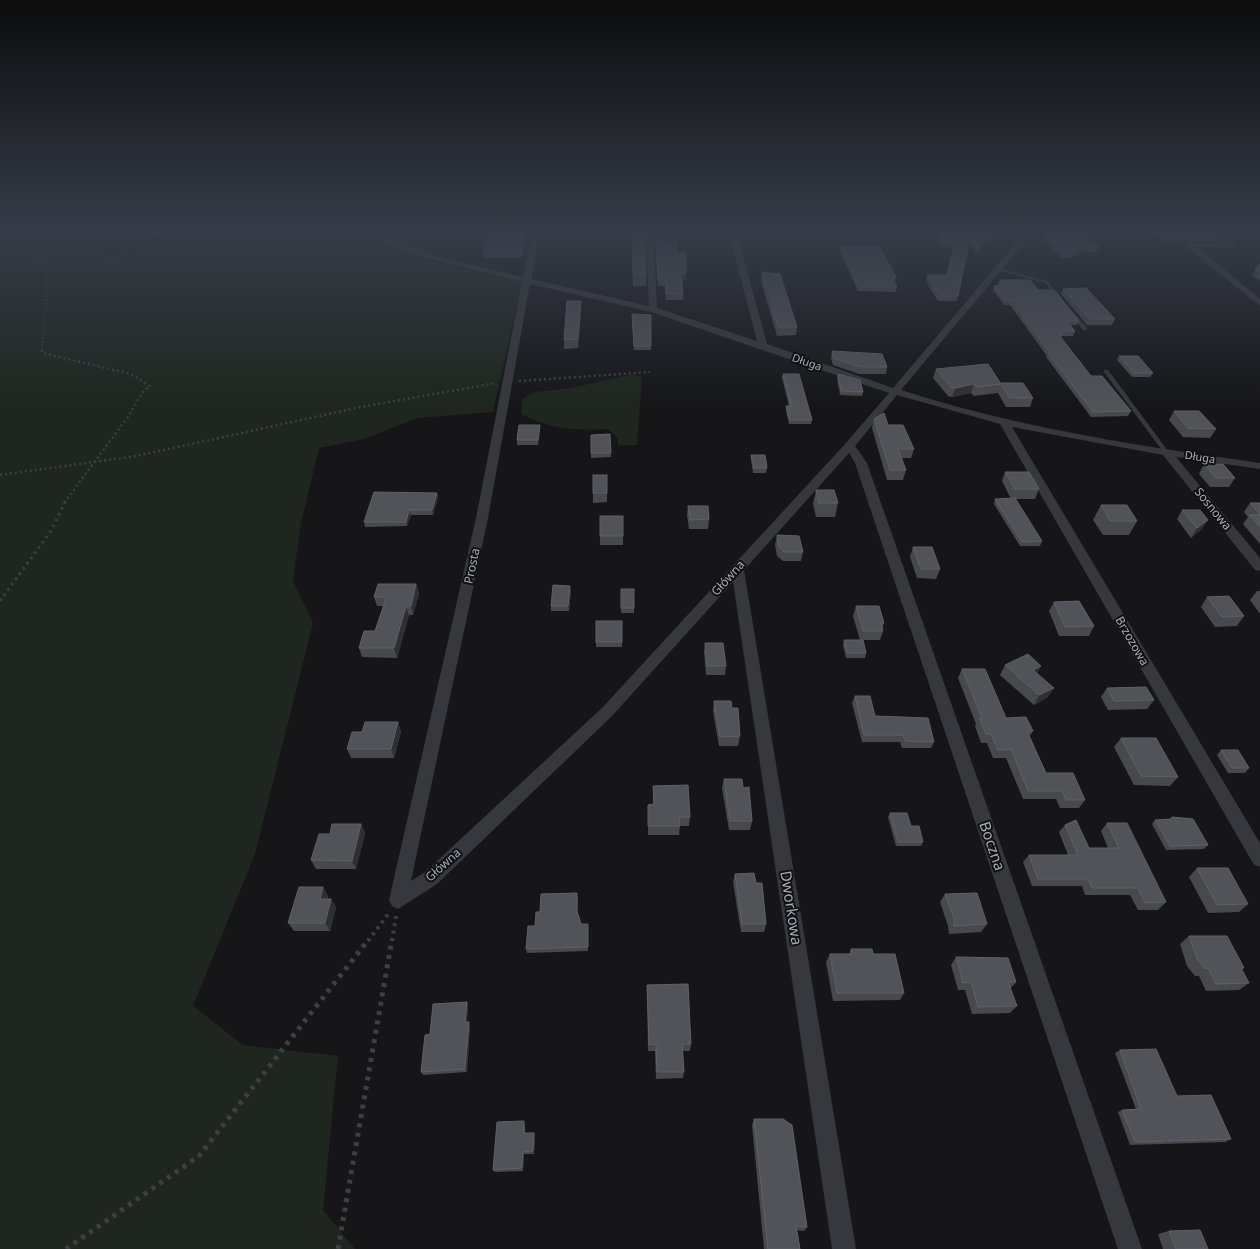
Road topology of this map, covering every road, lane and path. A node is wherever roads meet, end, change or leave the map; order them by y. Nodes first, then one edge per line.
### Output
1 (47, 288) edge
2 (527, 288) edge
3 (559, 288) edge
4 (652, 288) edge
5 (747, 288) edge
6 (983, 288) edge
7 (1051, 288) edge
8 (1242, 288) edge
9 (1260, 303) edge
10 (653, 310) junction
11 (1086, 328) dead end
12 (763, 347) junction
13 (1106, 370) dead end
14 (650, 372) dead end
15 (509, 381) junction
16 (896, 391) junction
17 (1004, 422) junction
18 (849, 446) junction
19 (1166, 452) junction
20 (93, 464) junction
21 (1258, 467) edge
22 (0, 475) edge
23 (1260, 567) edge
24 (737, 568) junction
25 (0, 601) edge
26 (1260, 859) edge
27 (398, 900) junction
28 (66, 1249) edge
29 (338, 1249) edge
30 (844, 1249) edge
31 (1130, 1249) edge

1 - 20 path
2 - 15 street, Prosta
3 - 10 street, Długa
4 - 10 street
5 - 12 street
6 - 16 street, Główna
7 - 11 lane
8 - 9 street
10 - 12 street, Długa
12 - 16 street, Długa
13 - 19 lane
14 - 15 path
15 - 20 path
15 - 27 street, Prosta
16 - 17 street, Długa
16 - 18 street, Główna
17 - 19 street, Długa
17 - 26 street, Brzozowa
18 - 24 street, Główna
18 - 31 street, Boczna
19 - 21 street, Długa
19 - 23 street, Sosnowa
20 - 22 path
20 - 25 path
24 - 27 street, Główna
24 - 30 street, Dworkowa
27 - 28 path
27 - 29 path

